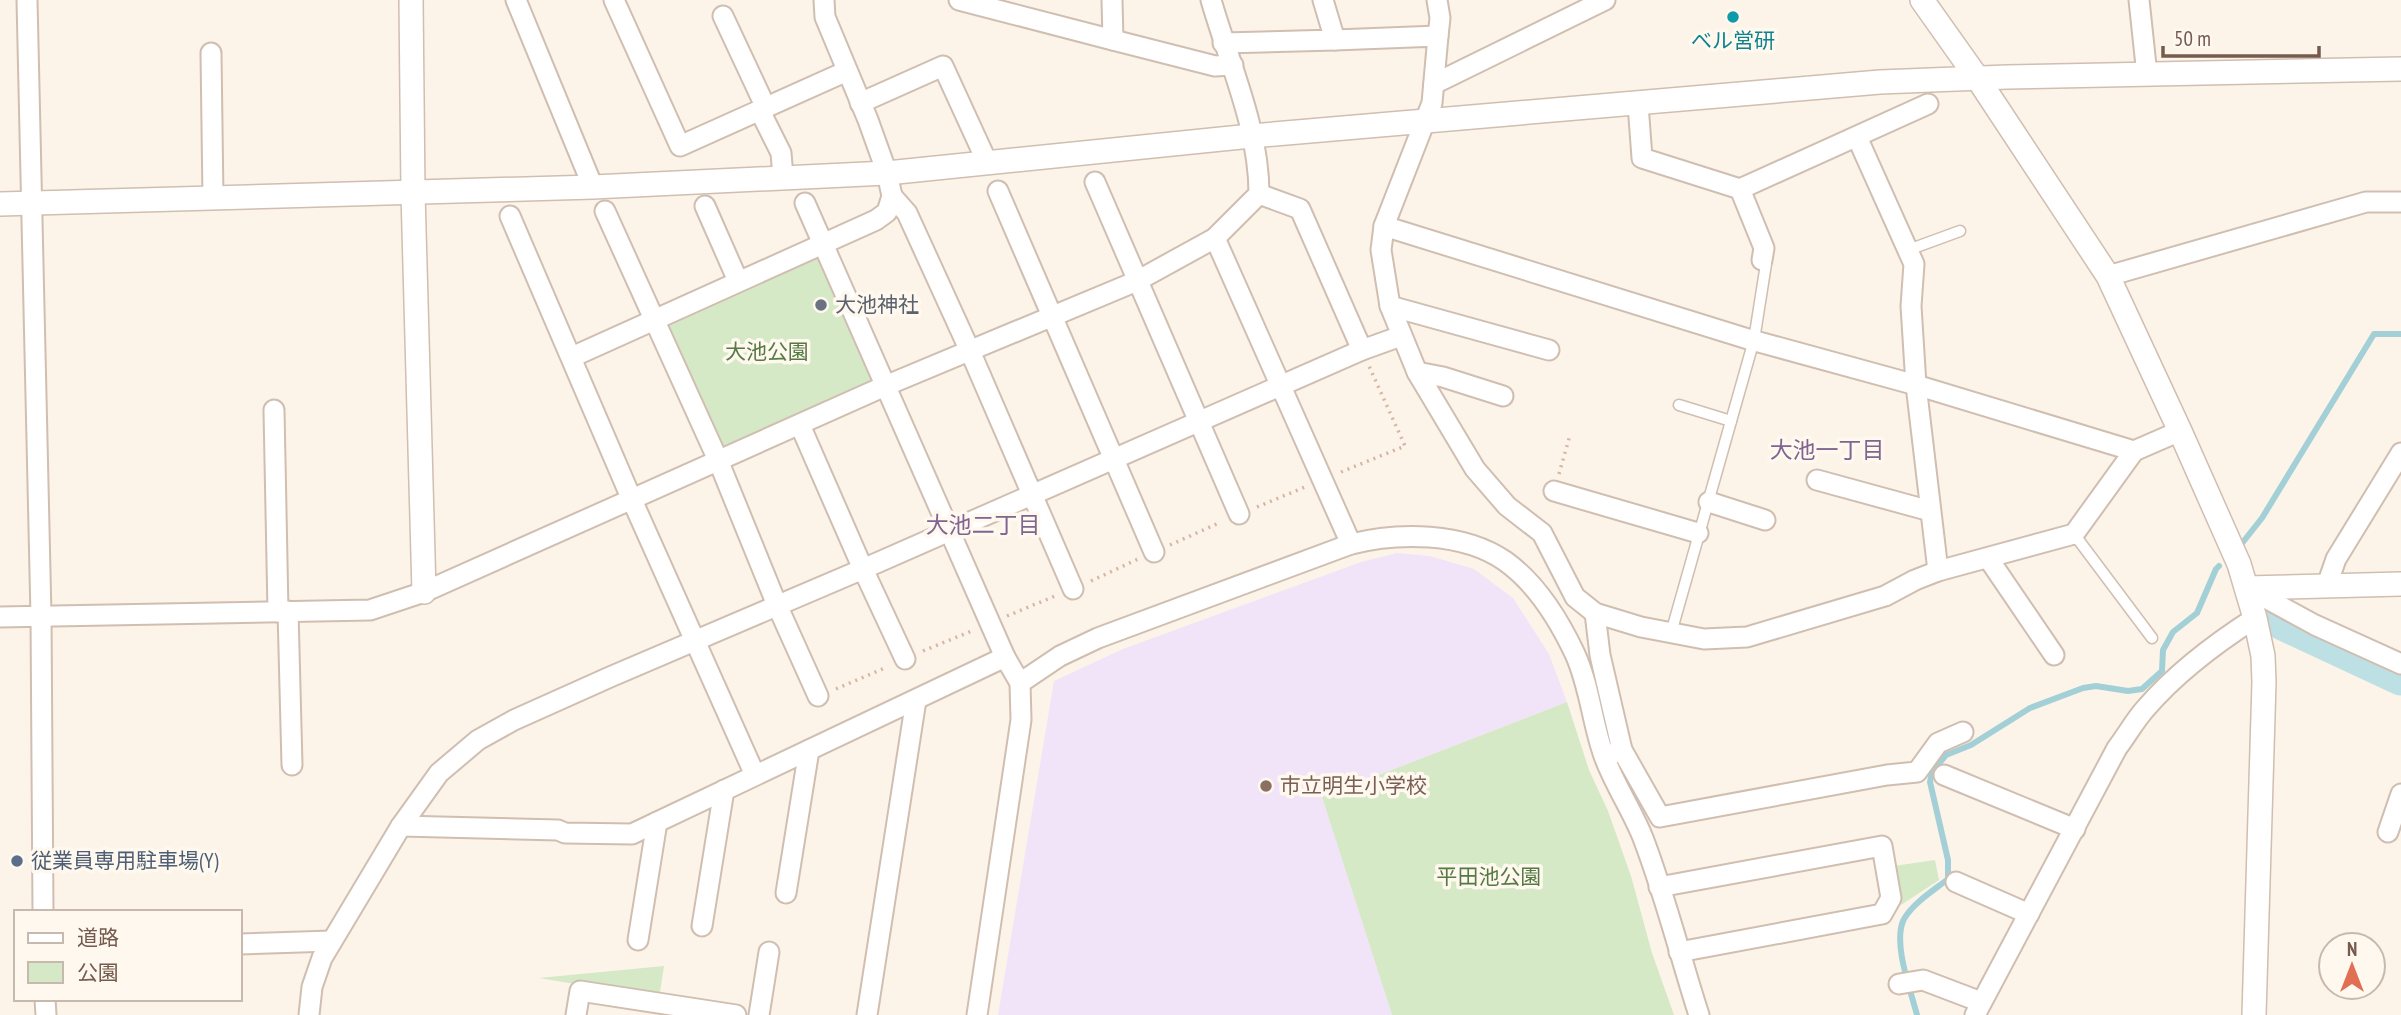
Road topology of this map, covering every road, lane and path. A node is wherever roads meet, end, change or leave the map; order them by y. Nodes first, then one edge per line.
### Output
1 (27, 0) edge
2 (411, 0) edge
3 (516, 0) edge
4 (614, 0) edge
5 (824, 0) edge
6 (953, 0) edge
7 (959, 0) edge
8 (1112, 0) edge
9 (1211, 0) edge
10 (1323, 0) edge
11 (1437, 0) edge
12 (1605, 0) edge
13 (1922, 0) edge
14 (2139, 0) edge
15 (723, 16) dead end
16 (1438, 36) junction
17 (1113, 40) junction
18 (1335, 40) junction
19 (1223, 43) junction
20 (211, 53) dead end
21 (1233, 65) junction
22 (2401, 69) edge
23 (847, 71) junction
24 (2147, 75) junction
25 (1978, 79) junction
26 (1434, 84) junction
27 (860, 103) junction
28 (1638, 104) junction
29 (1928, 104) dead end
30 (763, 109) junction
31 (1424, 121) junction
32 (1251, 136) junction
33 (1857, 137) junction
34 (988, 162) junction
35 (887, 173) junction
36 (783, 177) junction
37 (1095, 182) dead end
38 (593, 187) junction
39 (1740, 189) junction
40 (998, 191) dead end
41 (413, 192) junction
42 (1259, 194) junction
43 (892, 196) junction
44 (213, 199) junction
45 (2401, 202) edge
46 (30, 203) junction
47 (805, 203) dead end
48 (0, 204) edge
49 (705, 206) dead end
50 (606, 211) dead end
51 (510, 216) dead end
52 (1384, 226) junction
53 (1960, 231) dead end
54 (1215, 238) junction
55 (823, 243) junction
56 (1908, 250) junction
57 (1762, 260) joint
58 (2108, 276) junction
59 (738, 281) junction
60 (1137, 281) junction
61 (1390, 306) junction
62 (1052, 316) junction
63 (654, 320) junction
64 (1401, 336) junction
65 (1754, 340) junction
66 (1362, 350) junction
67 (1549, 350) dead end
68 (970, 351) junction
69 (572, 357) junction
70 (1417, 372) junction
71 (1916, 385) junction
72 (885, 386) junction
73 (1281, 387) junction
74 (1503, 396) dead end
75 (1679, 405) dead end
76 (274, 410) dead end
77 (1731, 421) junction
78 (1199, 422) junction
79 (800, 425) junction
80 (2180, 430) junction
81 (2134, 451) junction
82 (2401, 453) edge
83 (1114, 459) junction
84 (718, 460) junction
85 (1816, 480) dead end
86 (1554, 491) dead end
87 (1032, 495) junction
88 (632, 500) junction
89 (1709, 502) junction
90 (1930, 508) junction
91 (1239, 514) dead end
92 (1765, 520) dead end
93 (948, 531) junction
94 (1698, 533) junction
95 (2074, 534) junction
96 (1351, 544) junction
97 (1154, 552) dead end
98 (1988, 558) junction
99 (863, 569) junction
100 (1938, 571) junction
101 (2401, 584) edge
102 (2327, 586) junction
103 (2247, 588) junction
104 (1073, 589) dead end
105 (424, 592) junction
106 (778, 605) junction
107 (283, 611) junction
108 (1595, 613) junction
109 (41, 616) junction
110 (0, 617) edge
111 (2255, 618) junction
112 (1671, 633) junction
113 (2152, 638) dead end
114 (695, 642) junction
115 (2054, 655) dead end
116 (1004, 657) junction
117 (905, 659) dead end
118 (2401, 664) edge
119 (1020, 683) junction
120 (818, 696) dead end
121 (916, 701) junction
122 (1963, 732) dead end
123 (809, 750) junction
124 (1613, 754) junction
125 (292, 765) dead end
126 (755, 775) junction
127 (1944, 775) dead end
128 (724, 790) junction
129 (2401, 794) edge
130 (657, 822) junction
131 (401, 826) junction
132 (2075, 829) junction
133 (2388, 832) dead end
134 (1956, 882) dead end
135 (1659, 887) junction
136 (786, 893) dead end
137 (43, 910) edge
138 (2029, 914) junction
139 (702, 926) dead end
140 (638, 940) dead end
141 (332, 941) junction
142 (242, 944) edge
143 (769, 951) dead end
144 (1679, 952) junction
145 (1899, 984) dead end
146 (1978, 1009) edge
147 (309, 1015) edge
148 (576, 1015) edge
149 (736, 1015) edge
150 (759, 1015) edge
151 (867, 1015) edge
152 (977, 1015) edge
153 (1699, 1015) edge
154 (2254, 1015) edge

1 - 46 street
2 - 41 street
3 - 38 street
4 - 30 street
5 - 23 street
6 - 7 street
7 - 17 street
8 - 17 street
9 - 19 street
10 - 18 street
11 - 16 street
12 - 26 street
13 - 25 street
14 - 24 street
15 - 30 street
16 - 18 street
16 - 26 street
17 - 21 street
18 - 19 street
19 - 21 street
20 - 44 street
21 - 32 street
22 - 24 street
23 - 27 street
23 - 30 street
24 - 25 street
25 - 28 street
25 - 58 street
26 - 31 street
27 - 34 street
27 - 35 street
28 - 31 street
28 - 39 street
29 - 33 street
30 - 36 street
31 - 32 street
31 - 52 street
32 - 34 street
32 - 42 street
33 - 39 street
33 - 56 street
34 - 35 street
35 - 36 street
35 - 43 street
36 - 38 street
37 - 60 street
38 - 41 street
39 - 57 street
40 - 62 street
41 - 44 street
41 - 105 street
42 - 54 street
42 - 66 street
43 - 55 street
43 - 68 street
44 - 46 street
45 - 58 street
46 - 48 street
46 - 109 street
47 - 55 street
49 - 59 street
50 - 63 street
51 - 69 street
52 - 61 street
52 - 65 street
53 - 56 lane
54 - 60 street
54 - 73 street
55 - 59 street
55 - 72 street
56 - 71 street
57 - 65 lane
58 - 80 street
59 - 63 street
60 - 62 street
60 - 78 street
61 - 64 street
61 - 67 street
62 - 68 street
62 - 83 street
63 - 69 street
63 - 84 street
64 - 66 street
64 - 70 street
65 - 71 street
65 - 77 lane
66 - 73 street
68 - 72 street
68 - 87 street
69 - 88 street
70 - 74 street
70 - 108 street
71 - 81 street
71 - 90 street
72 - 79 street
72 - 93 street
73 - 78 street
73 - 96 street
75 - 77 lane
76 - 107 street
77 - 89 lane
78 - 83 street
78 - 91 street
79 - 84 street
79 - 99 street
80 - 81 street
80 - 103 street
81 - 95 street
82 - 102 street
83 - 87 street
83 - 97 street
84 - 88 street
84 - 106 street
85 - 90 street
86 - 94 street
87 - 93 street
87 - 104 street
88 - 105 street
88 - 114 street
89 - 92 street
89 - 94 lane
90 - 100 street
93 - 99 street
93 - 116 street
94 - 112 lane
95 - 98 street
95 - 113 lane
96 - 119 street
96 - 124 street
98 - 100 street
98 - 115 street
99 - 106 street
99 - 117 street
100 - 112 street
101 - 102 street
102 - 103 street
103 - 111 street
103 - 118 street
105 - 107 street
106 - 114 street
106 - 120 street
107 - 109 street
107 - 125 street
108 - 112 street
108 - 124 street
109 - 110 street
109 - 137 street
111 - 132 street
111 - 154 street
114 - 126 street
114 - 131 street
116 - 119 street
116 - 121 street
119 - 152 street
121 - 123 street
121 - 151 street
122 - 124 street
123 - 126 street
123 - 136 street
124 - 135 street
126 - 128 street
127 - 132 street
128 - 130 street
128 - 139 street
129 - 133 street
130 - 131 street
130 - 140 street
131 - 141 street
132 - 138 street
134 - 138 street
135 - 144 street
135 - 144 street
138 - 146 street
141 - 142 street
141 - 147 street
143 - 150 street
144 - 153 street
145 - 146 street
148 - 149 street

